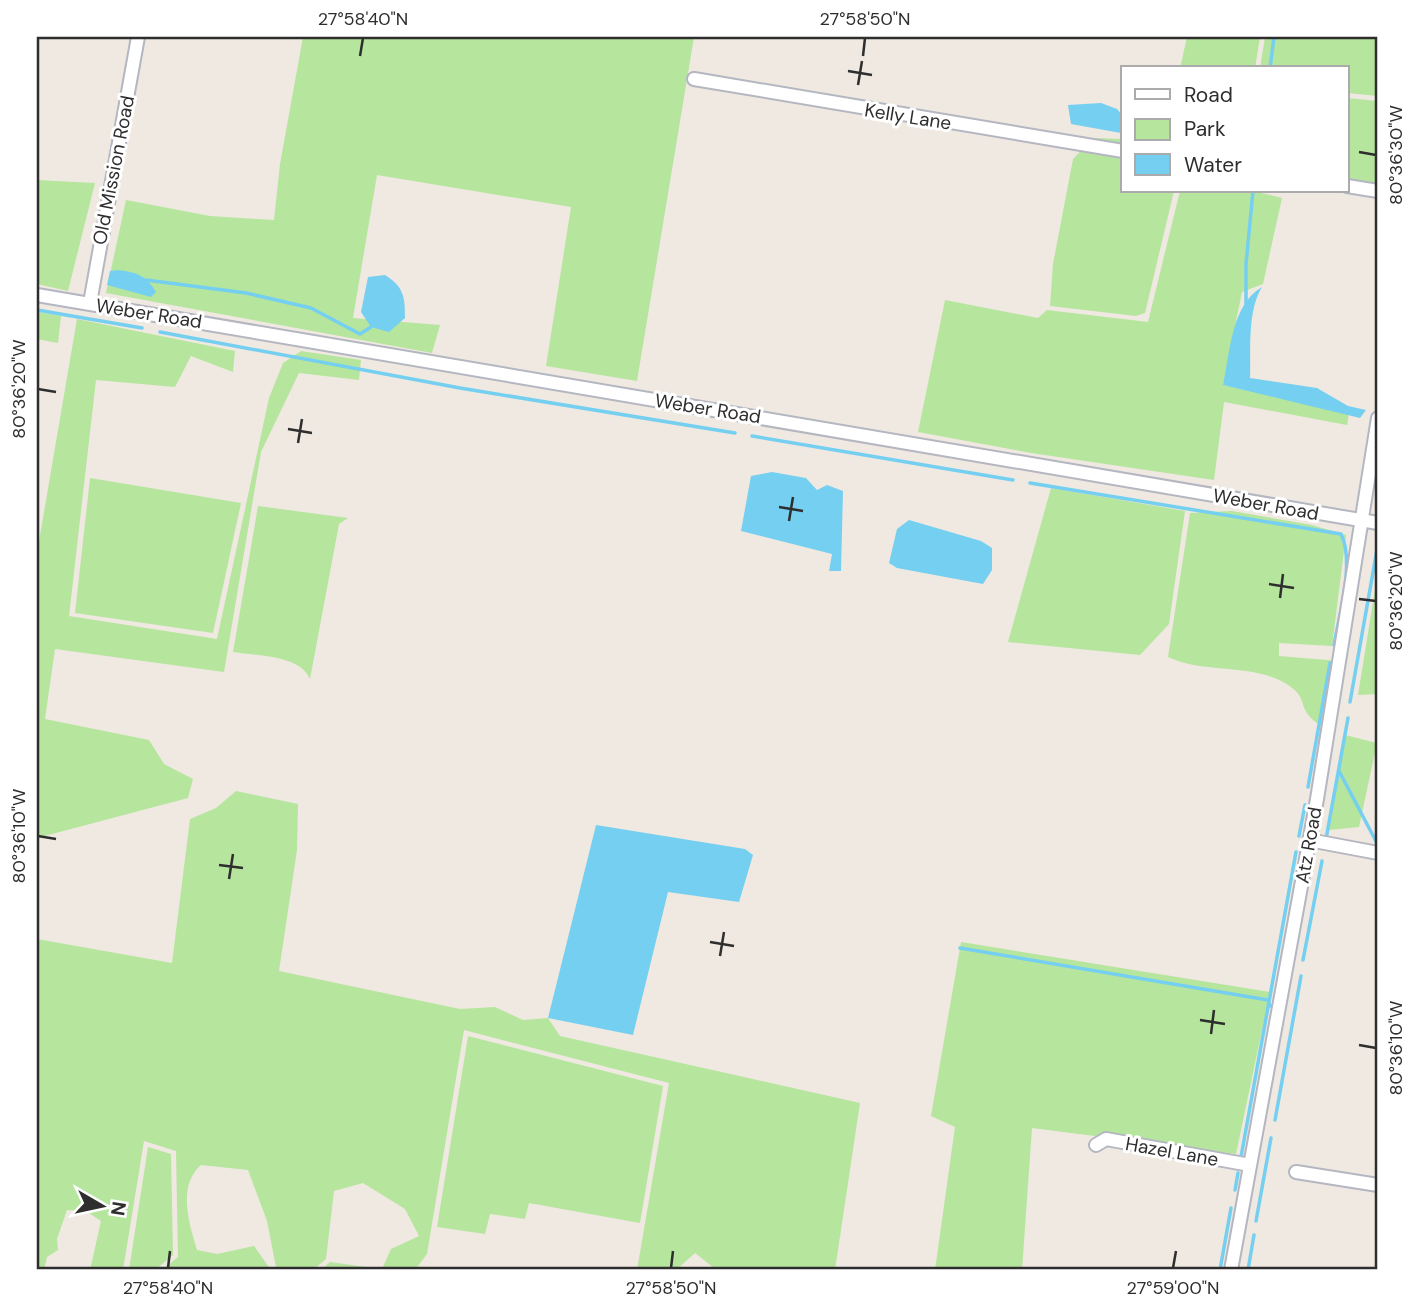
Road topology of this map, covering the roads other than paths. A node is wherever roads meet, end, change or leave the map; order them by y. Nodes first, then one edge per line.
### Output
1 (138, 37) edge
2 (694, 79) dead end
3 (1121, 150) edge
4 (1348, 186) edge
5 (1378, 191) edge
6 (37, 295) edge
7 (90, 303) junction
8 (1378, 418) edge
9 (1361, 520) junction
10 (1378, 523) edge
11 (1309, 840) junction
12 (1378, 853) edge
13 (1096, 1146) dead end
14 (1250, 1165) junction
15 (1296, 1172) dead end
16 (1378, 1185) edge
17 (1231, 1270) edge

1 - 7 street, Old Mission Road
2 - 3 street, Kelly Lane
4 - 5 street
6 - 7 street, Weber Road
7 - 9 street, Weber Road
8 - 9 street, Atz Road
9 - 10 street, Weber Road
9 - 11 street, Atz Road
11 - 12 street
11 - 14 street, Atz Road
13 - 14 street, Hazel Lane
14 - 17 street, Atz Road
15 - 16 street

